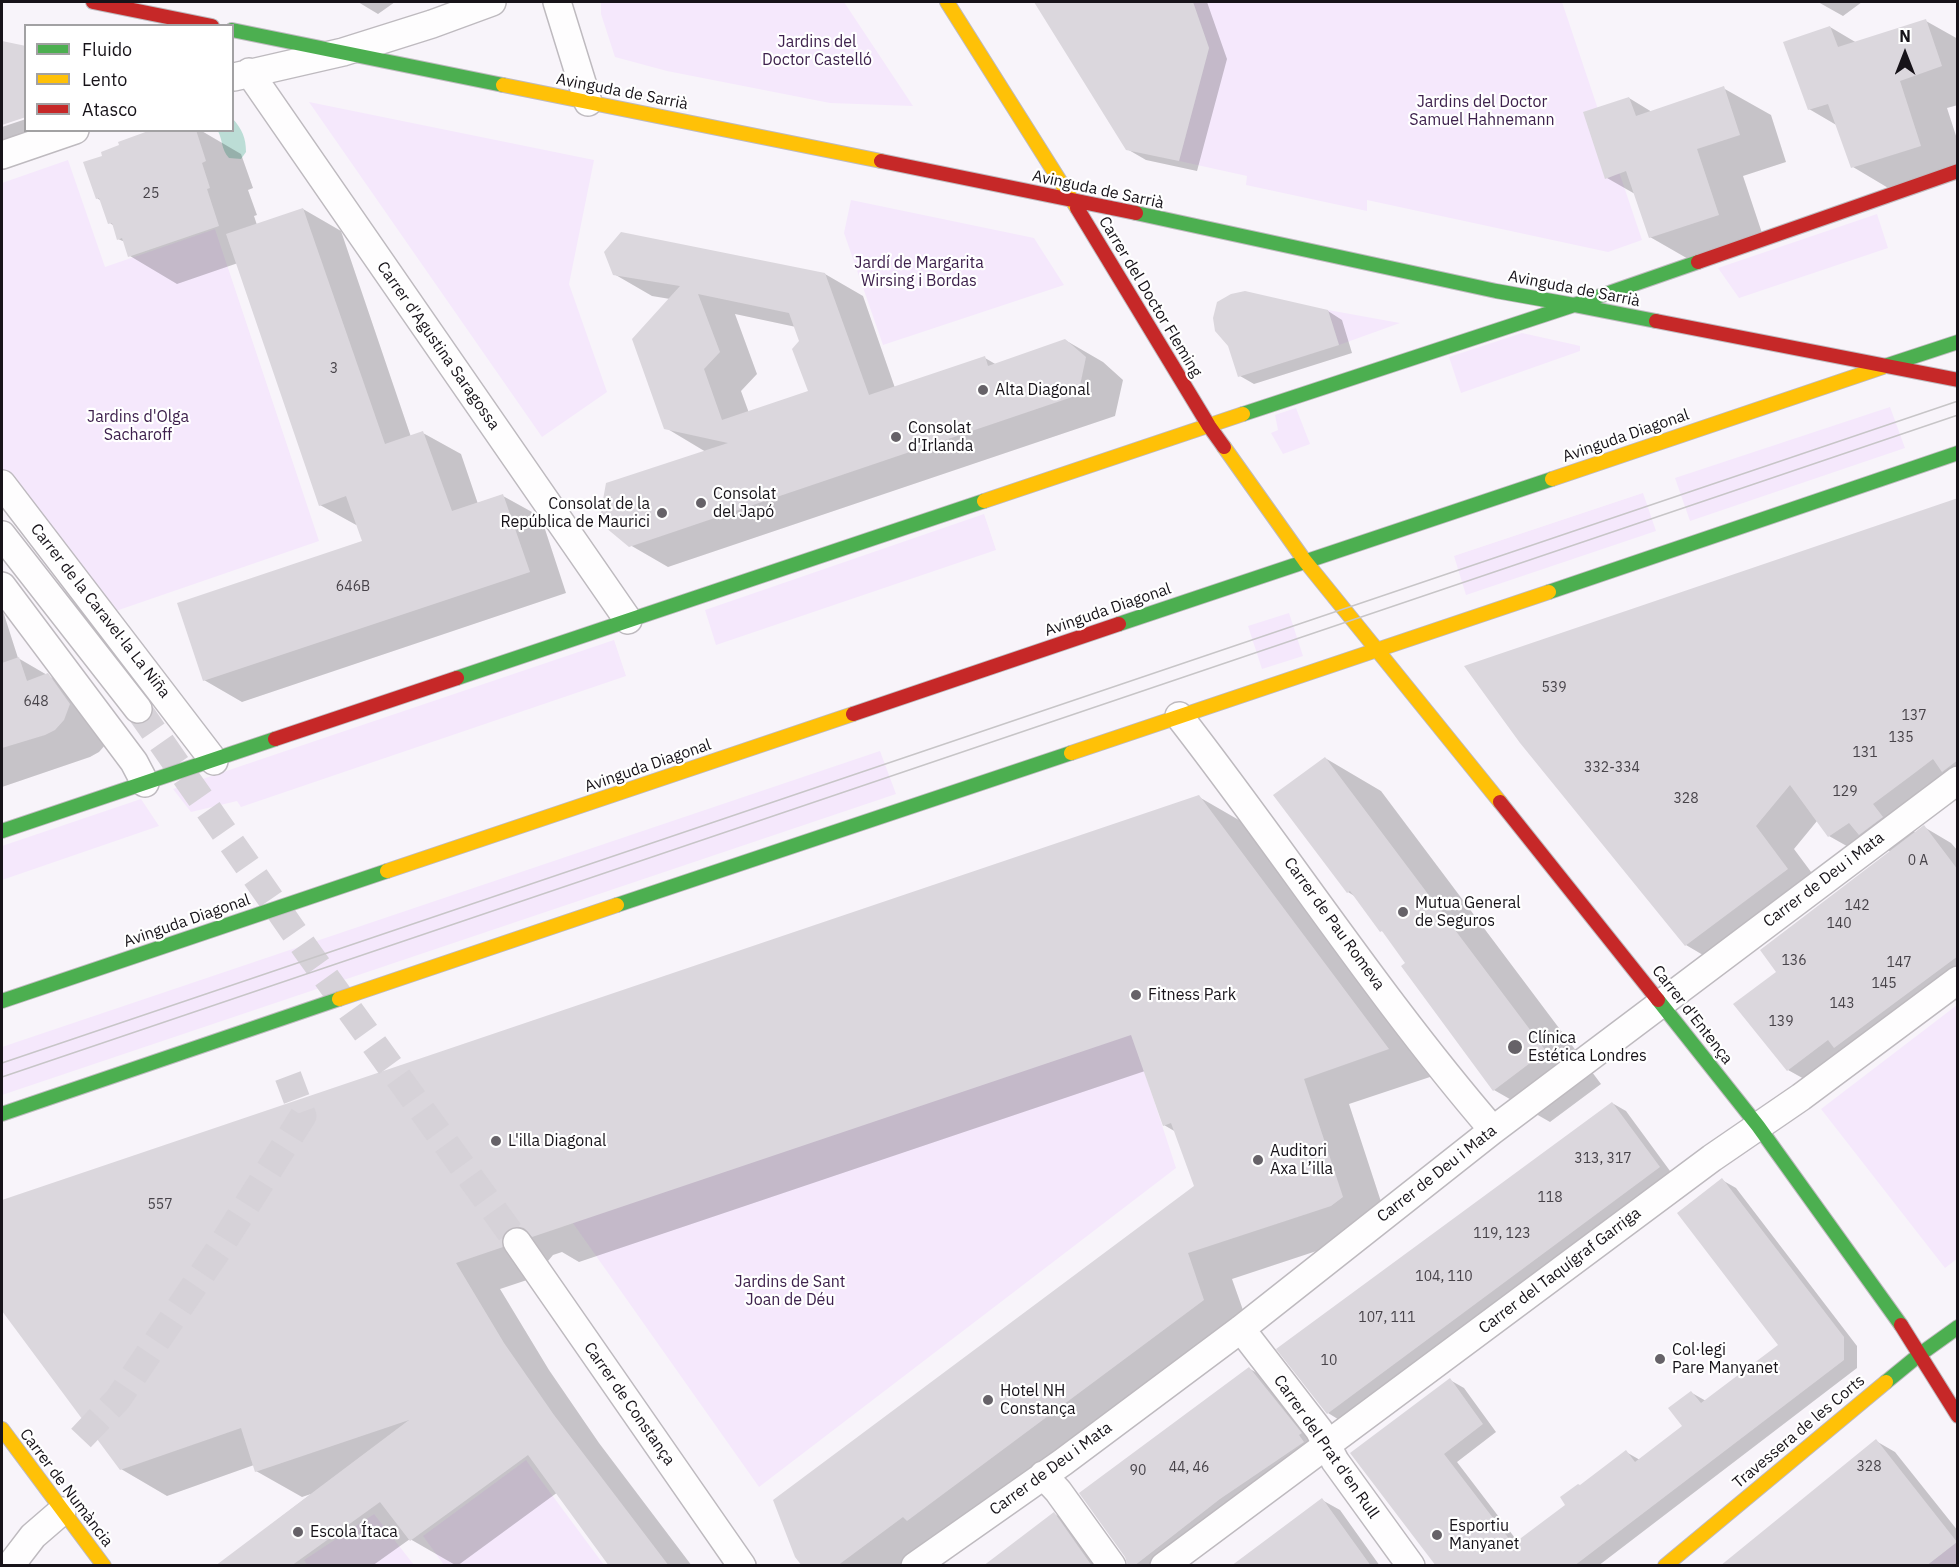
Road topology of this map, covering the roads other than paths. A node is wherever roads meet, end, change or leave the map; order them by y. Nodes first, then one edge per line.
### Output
1 (93, 2) edge
2 (492, 2) edge
3 (557, 2) edge
4 (947, 2) edge
5 (202, 24) edge
6 (234, 30) edge
7 (343, 52) junction
8 (241, 75) edge
9 (588, 102) junction
10 (69, 132) edge
11 (2, 155) edge
12 (1958, 171) edge
13 (1072, 201) junction
14 (1574, 305) junction
15 (1958, 342) edge
16 (1884, 366) junction
17 (1958, 380) edge
18 (1209, 426) junction
19 (1958, 453) edge
20 (2, 484) edge
21 (2, 535) edge
22 (1305, 561) junction
23 (2, 586) edge
24 (628, 620) junction
25 (1378, 651) junction
26 (138, 709) tunnel mouth
27 (1179, 716) junction
28 (214, 761) junction
29 (1958, 780) edge
30 (145, 783) junction
31 (2, 831) edge
32 (1958, 980) edge
33 (2, 1001) edge
34 (1661, 1002) junction
35 (2, 1114) edge
36 (1758, 1126) junction
37 (1493, 1130) junction
38 (517, 1242) tunnel mouth
39 (1958, 1327) edge
40 (1240, 1329) junction
41 (1919, 1355) junction
42 (1958, 1416) edge
43 (2, 1429) edge
44 (1328, 1446) junction
45 (1043, 1475) junction
46 (62, 1511) junction
47 (10, 1566) edge
48 (104, 1566) edge
49 (742, 1566) edge
50 (915, 1566) edge
51 (1112, 1566) edge
52 (1164, 1566) edge
53 (1411, 1566) edge
54 (1665, 1566) edge

1 - 5 main road
2 - 7 street
3 - 9 street
4 - 13 main road, Carrer del Doctor Fleming
6 - 7 main road, Avinguda de Sarrià
7 - 8 street
7 - 9 main road, Avinguda de Sarrià
8 - 24 street, Carrer d'Agustina Saragossa
9 - 13 main road, Avinguda de Sarrià
10 - 11 street
12 - 14 main road
13 - 14 main road, Avinguda de Sarrià
13 - 18 main road, Carrer del Doctor Fleming
14 - 16 main road, Avinguda de Sarrià
14 - 18 main road
15 - 16 main road, Avinguda Diagonal
16 - 17 main road, Avinguda de Sarrià
16 - 22 main road, Avinguda Diagonal
18 - 22 main road
18 - 24 main road
19 - 25 main road
20 - 28 street, Carrer de la Caravel·la La Niña
21 - 26 street, Carrer de la Caravel·la La Niña
22 - 25 main road
22 - 33 main road, Avinguda Diagonal
23 - 30 street
24 - 28 main road
25 - 27 main road
25 - 34 main road, Carrer d'Entença
27 - 35 main road
27 - 37 street, Carrer de Pau Romeva
28 - 30 main road
29 - 34 street, Carrer de Deu i Mata
30 - 31 main road
32 - 36 street, Carrer del Taquígraf Garriga
34 - 36 main road, Carrer d'Entença
34 - 37 street, Carrer de Deu i Mata
36 - 41 main road, Carrer d'Entença
36 - 44 street, Carrer del Taquígraf Garriga
37 - 40 street, Carrer de Deu i Mata
38 - 49 street, Carrer de Constança
39 - 41 main road, Travessera de les Corts
40 - 44 street, Carrer del Prat d'en Rull
40 - 45 street, Carrer de Deu i Mata
41 - 42 main road, Carrer d'Entença
41 - 54 main road, Travessera de les Corts
43 - 46 main road, Carrer de Numància
44 - 52 street, Carrer del Taquígraf Garriga
44 - 53 street, Carrer del Prat d'en Rull
45 - 50 street, Carrer de Deu i Mata
45 - 51 street
46 - 47 street
46 - 48 main road, Carrer de Numància

